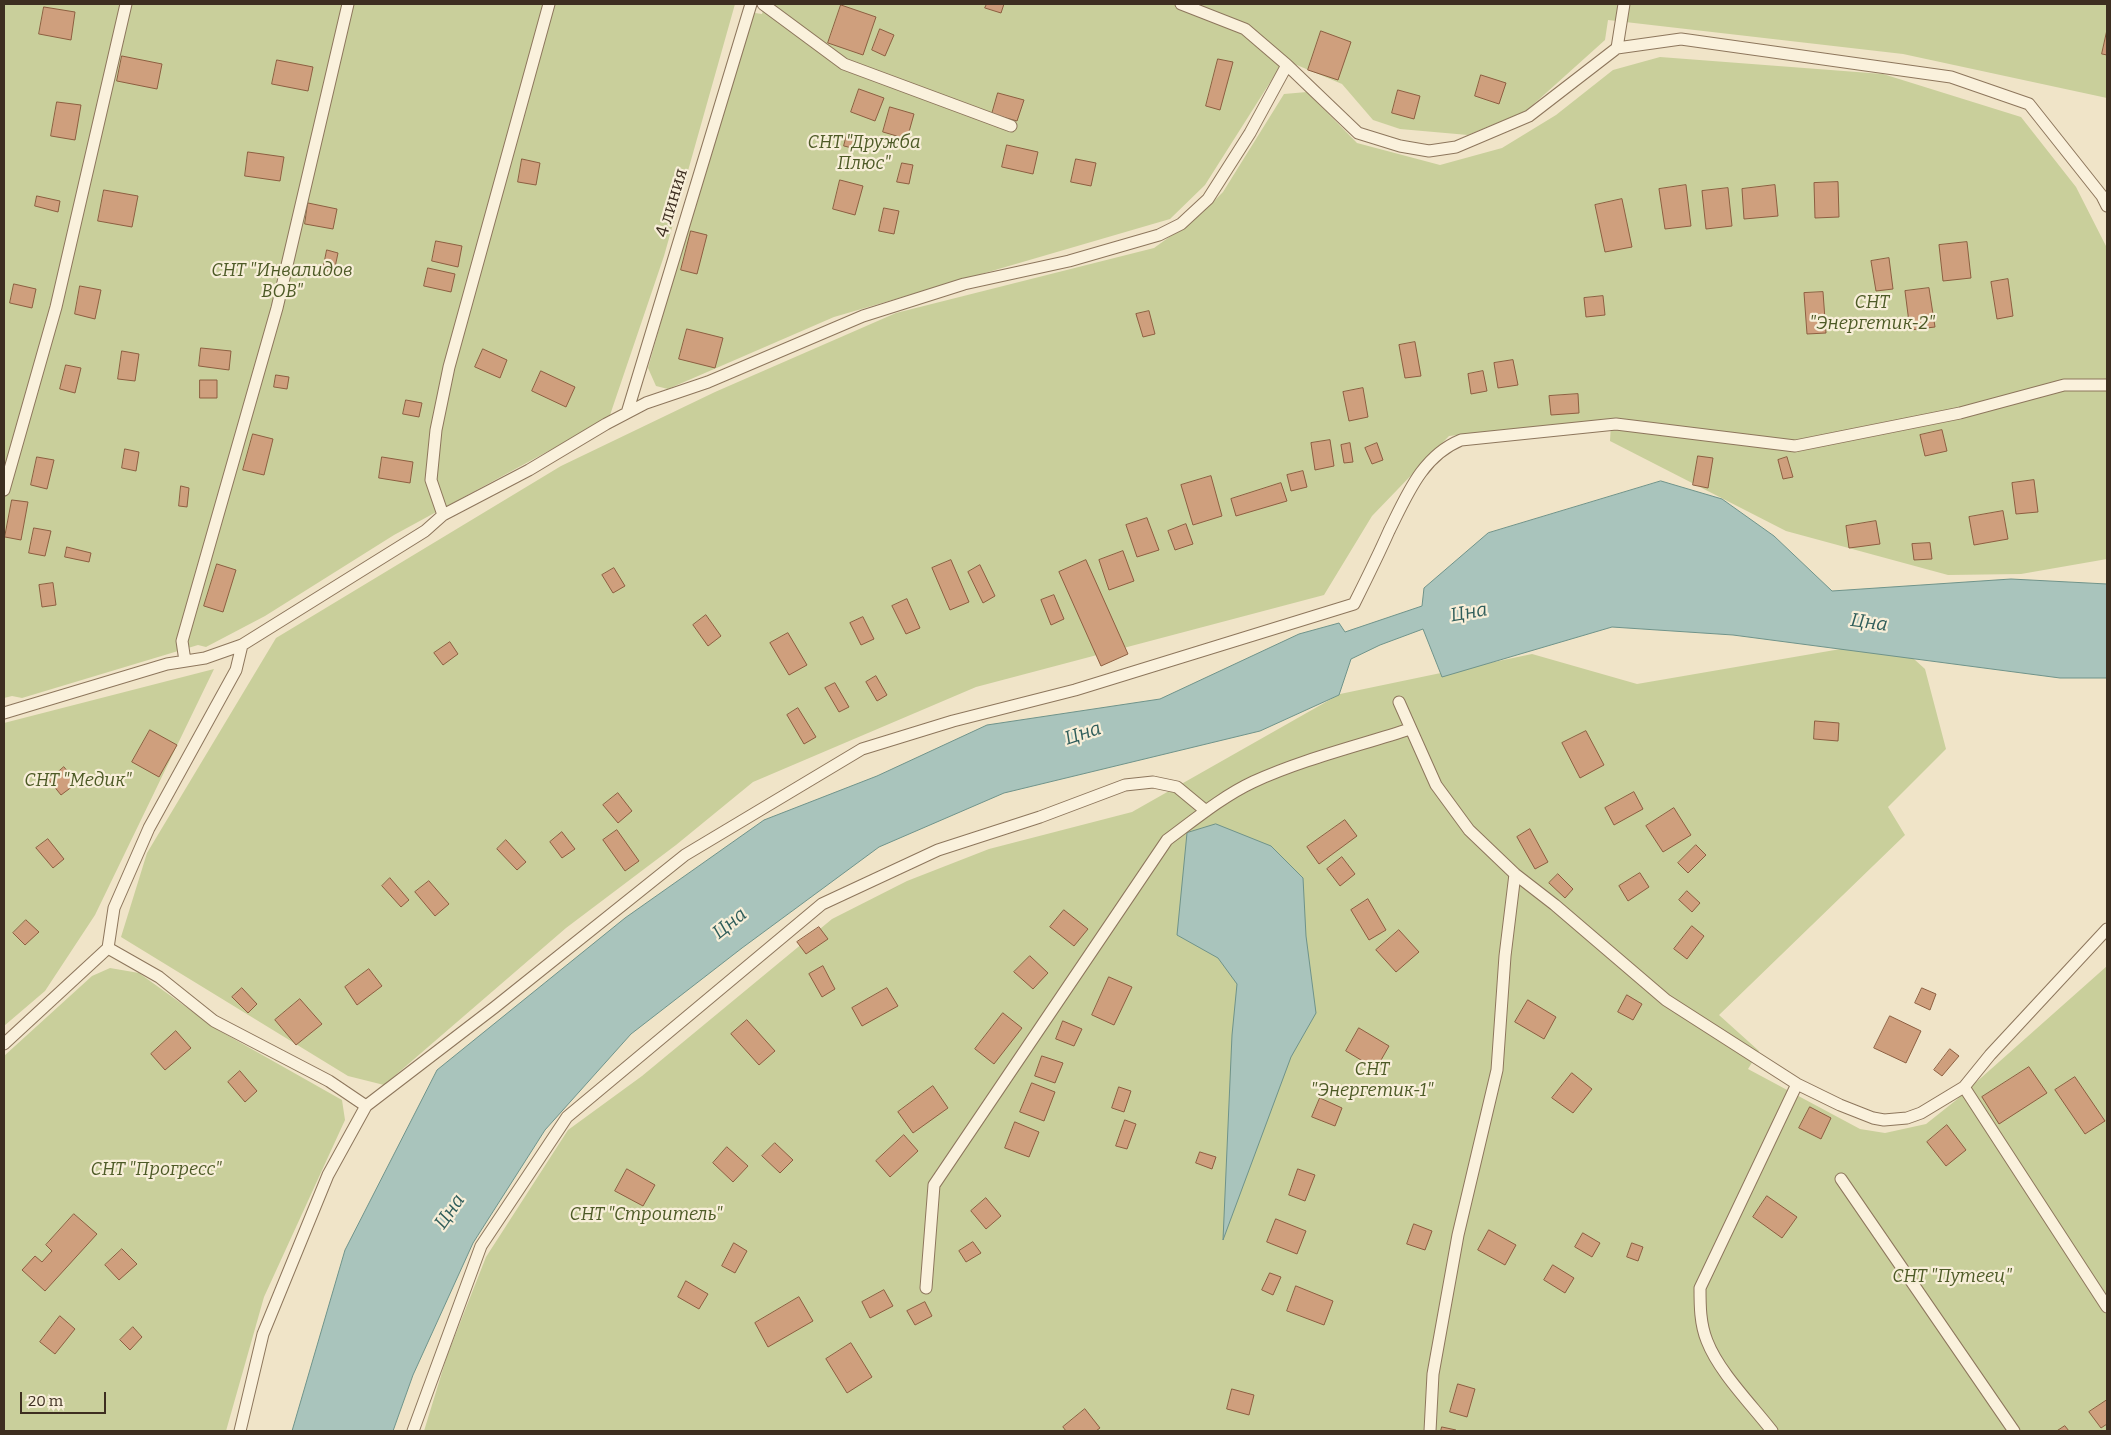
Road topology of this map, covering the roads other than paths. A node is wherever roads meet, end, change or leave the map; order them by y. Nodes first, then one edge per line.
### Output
1 (126, 4) edge
2 (348, 4) edge
3 (548, 4) edge
4 (751, 4) edge
5 (763, 4) edge
6 (1181, 4) edge
7 (1624, 4) edge
8 (1617, 48) junction
9 (1287, 65) junction
10 (1011, 126) dead end
11 (2107, 206) edge
12 (2107, 385) edge
13 (627, 413) junction
14 (4, 490) edge
15 (443, 515) junction
16 (242, 644) junction
17 (185, 661) junction
18 (1399, 702) dead end
19 (4, 713) edge
20 (1410, 729) junction
21 (1206, 811) junction
22 (1515, 874) junction
23 (2107, 929) edge
24 (108, 948) junction
25 (4, 1044) edge
26 (1796, 1084) junction
27 (1964, 1087) junction
28 (366, 1106) junction
29 (1841, 1179) dead end
30 (926, 1288) dead end
31 (2107, 1307) edge
32 (240, 1431) edge
33 (413, 1431) edge
34 (1430, 1431) edge
35 (1772, 1431) edge
36 (2014, 1431) edge

1 - 14 lane
2 - 17 lane
3 - 15 lane
4 - 13 lane, 4 линия
5 - 10 lane
6 - 9 lane
7 - 8 lane
8 - 9 lane
8 - 11 lane
9 - 13 lane
12 - 28 lane
13 - 15 lane
15 - 16 lane
16 - 17 lane
16 - 24 lane
17 - 19 lane
18 - 20 lane
20 - 21 lane
20 - 22 lane
21 - 30 lane
21 - 33 lane
22 - 26 lane
22 - 34 lane
23 - 27 lane
24 - 25 lane
24 - 28 lane
26 - 27 lane
26 - 35 lane
27 - 31 lane
28 - 32 lane
29 - 36 lane

